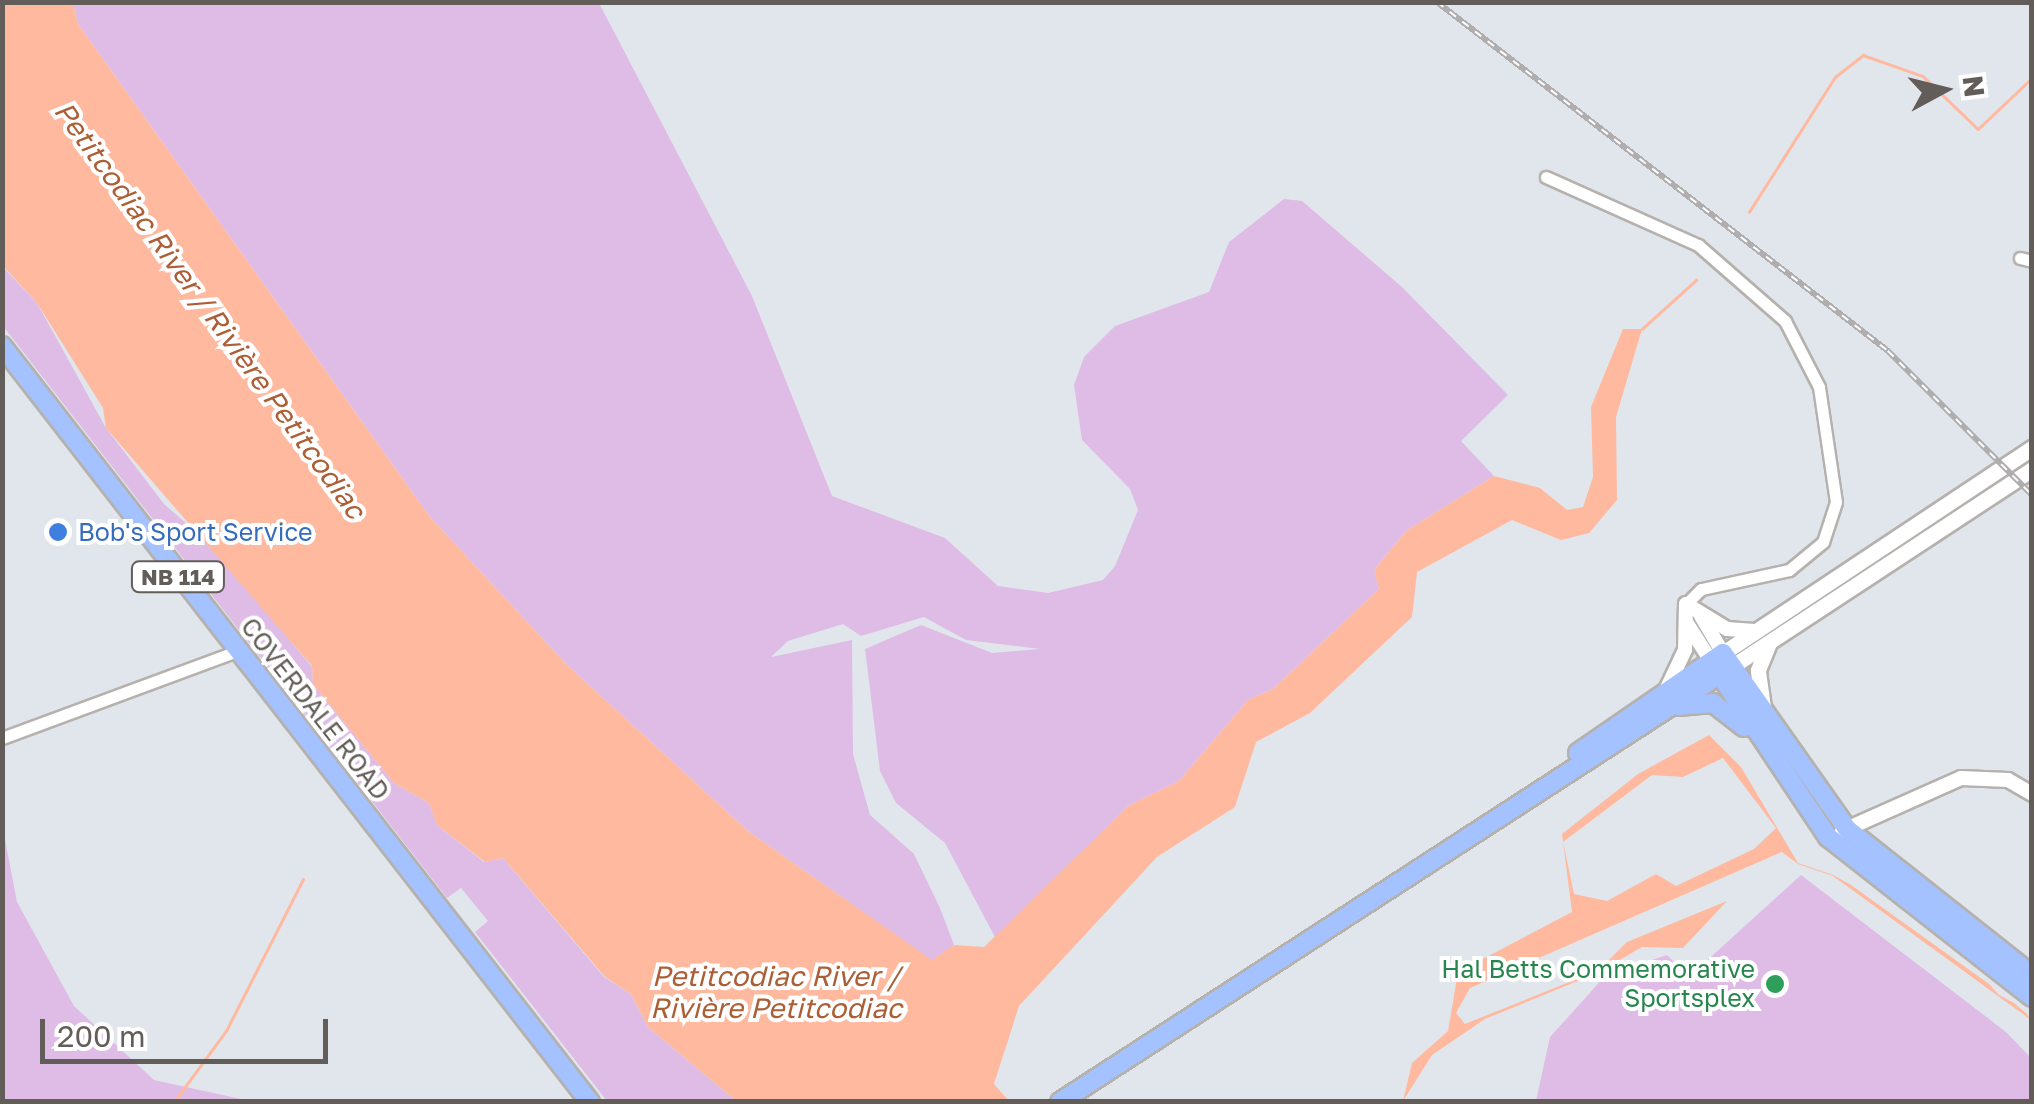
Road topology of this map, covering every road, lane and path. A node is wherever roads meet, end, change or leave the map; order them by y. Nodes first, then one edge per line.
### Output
1 (1546, 177) dead end
2 (2, 346) edge
3 (11, 372) edge
4 (2032, 448) edge
5 (2032, 469) edge
6 (1692, 608) junction
7 (1685, 621) junction
8 (1765, 637) junction
9 (237, 651) junction
10 (1726, 661) junction
11 (1668, 700) junction
12 (1767, 720) junction
13 (2, 738) edge
14 (1754, 738) junction
15 (2032, 794) edge
16 (1847, 828) junction
17 (1828, 837) junction
18 (2032, 975) edge
19 (2032, 997) edge
20 (590, 1102) edge
21 (1060, 1102) edge

1 - 6 street
2 - 3 main road, COVERDALE ROAD / NB 114
3 - 9 main road, COVERDALE ROAD / NB 114
4 - 8 main road
5 - 8 main road
6 - 7 street
6 - 8 street
6 - 10 street
7 - 10 street
7 - 11 street
8 - 10 main road
8 - 12 main road
9 - 13 street
9 - 20 main road, COVERDALE ROAD / NB 114
10 - 11 main road
10 - 12 main road
10 - 14 main road
11 - 14 main road
11 - 21 main road
12 - 16 main road
14 - 17 main road
15 - 16 street
16 - 17 street
16 - 18 main road
17 - 19 main road

